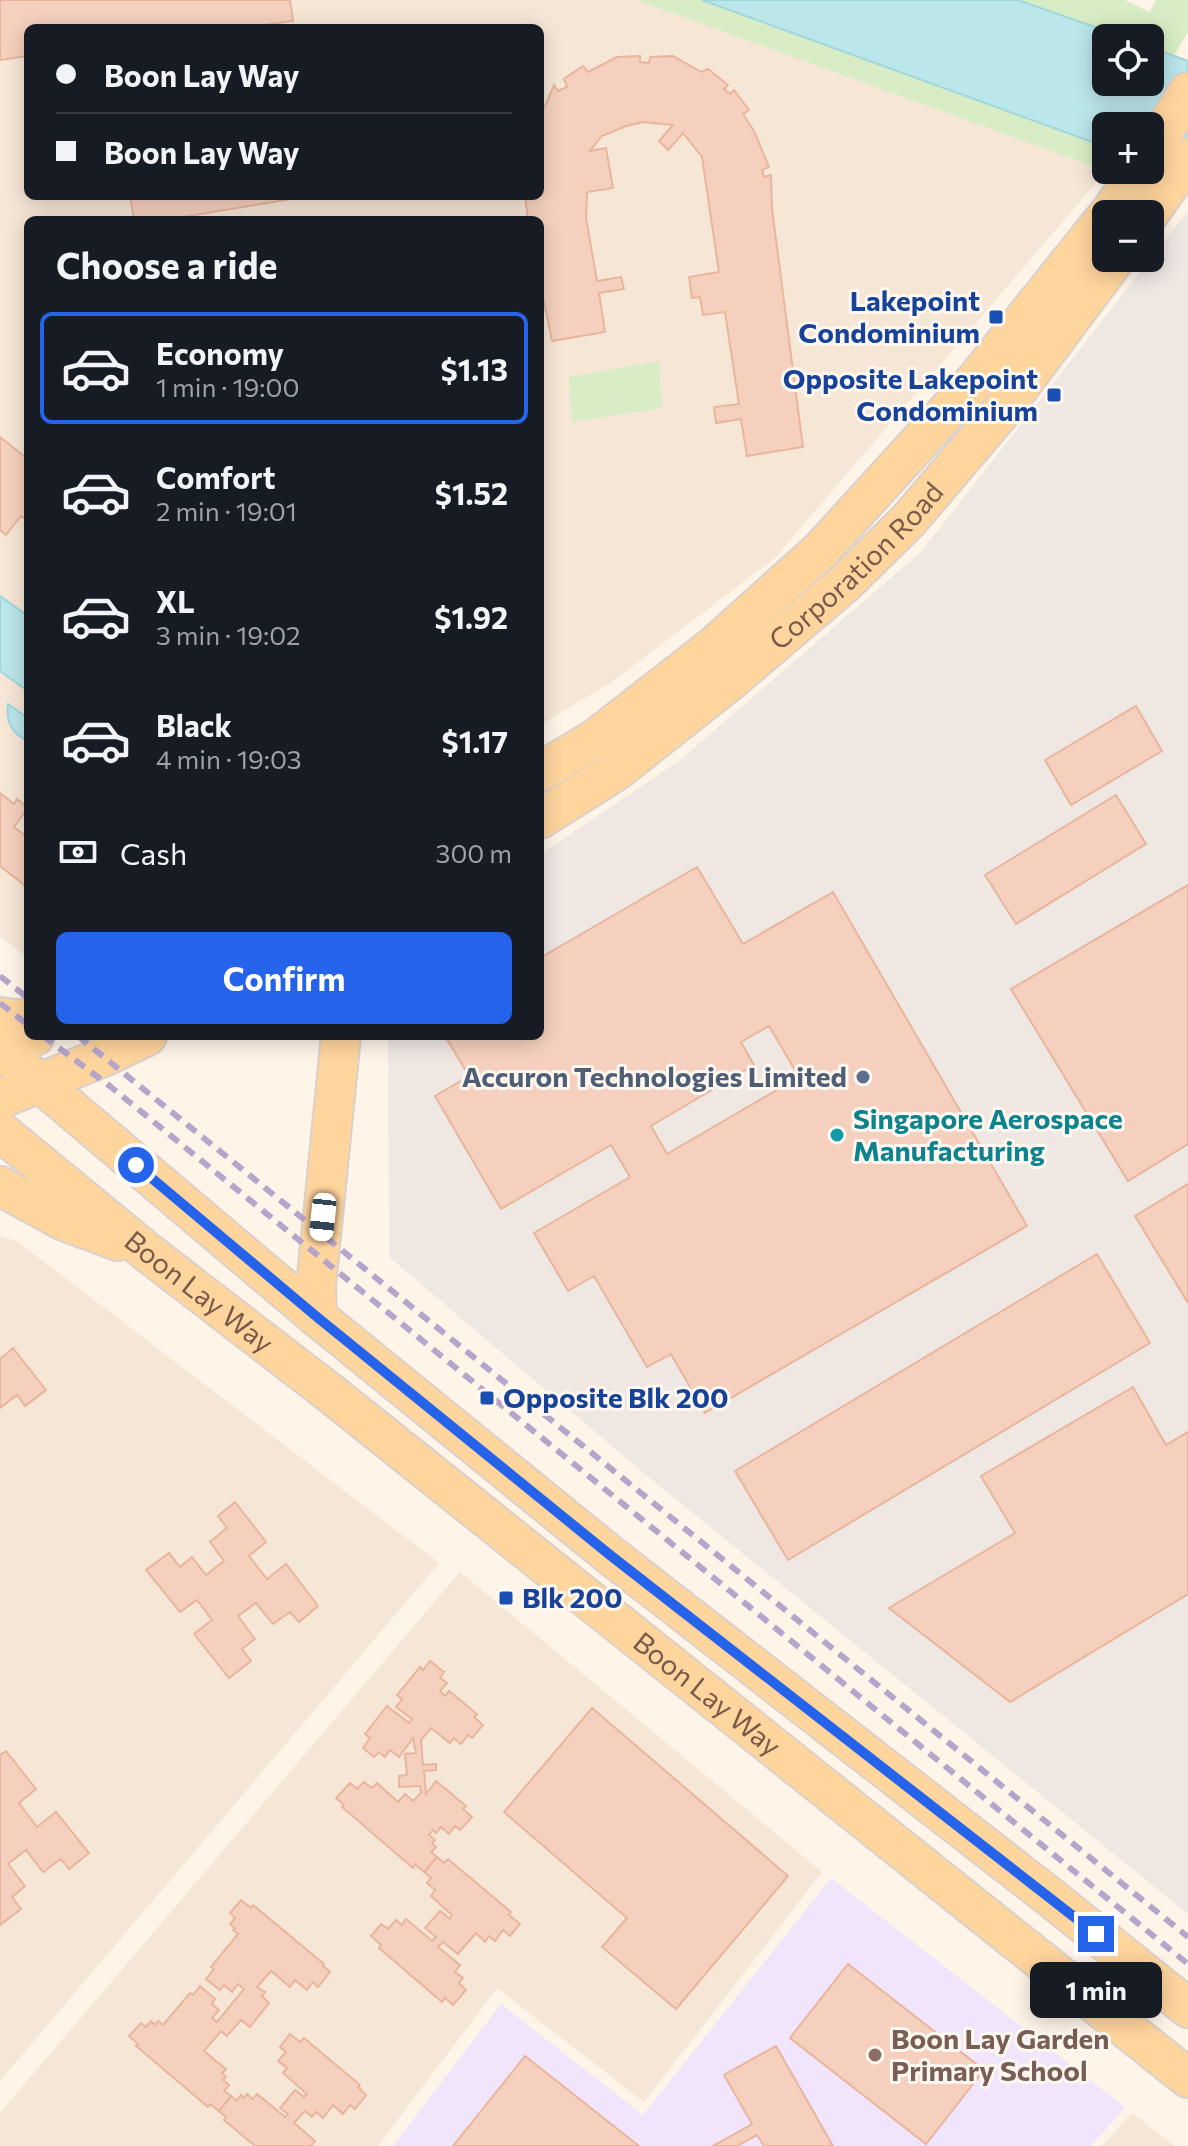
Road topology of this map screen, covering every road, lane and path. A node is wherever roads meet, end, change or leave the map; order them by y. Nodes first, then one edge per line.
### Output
1 (1188, 92) edge
2 (1164, 145) edge
3 (1188, 158) edge
4 (1164, 172) edge
5 (1144, 184) edge
6 (1126, 200) edge
7 (1092, 235) edge
8 (1105, 272) edge
9 (544, 770) edge
10 (544, 816) edge
11 (24, 1019) edge
12 (139, 1040) edge
13 (341, 1040) edge
14 (7, 1041) edge
15 (40, 1084) junction
16 (0, 1099) edge
17 (0, 1131) edge
18 (0, 1186) edge
19 (147, 1252) junction
20 (317, 1317) junction
21 (1188, 2008) edge
22 (1188, 2078) edge

1 - 2 main road, Corporation Road
3 - 4 main road, Corporation Road
5 - 6 main road, Corporation Road
7 - 9 main road, Corporation Road
8 - 10 main road, Corporation Road
11 - 14 main road
12 - 15 main road
13 - 20 main road
14 - 15 main road, Boon Lay Way
15 - 16 main road
15 - 20 main road, Boon Lay Way
17 - 19 main road, Boon Lay Way
18 - 19 main road
19 - 22 main road, Boon Lay Way
20 - 21 main road, Boon Lay Way

